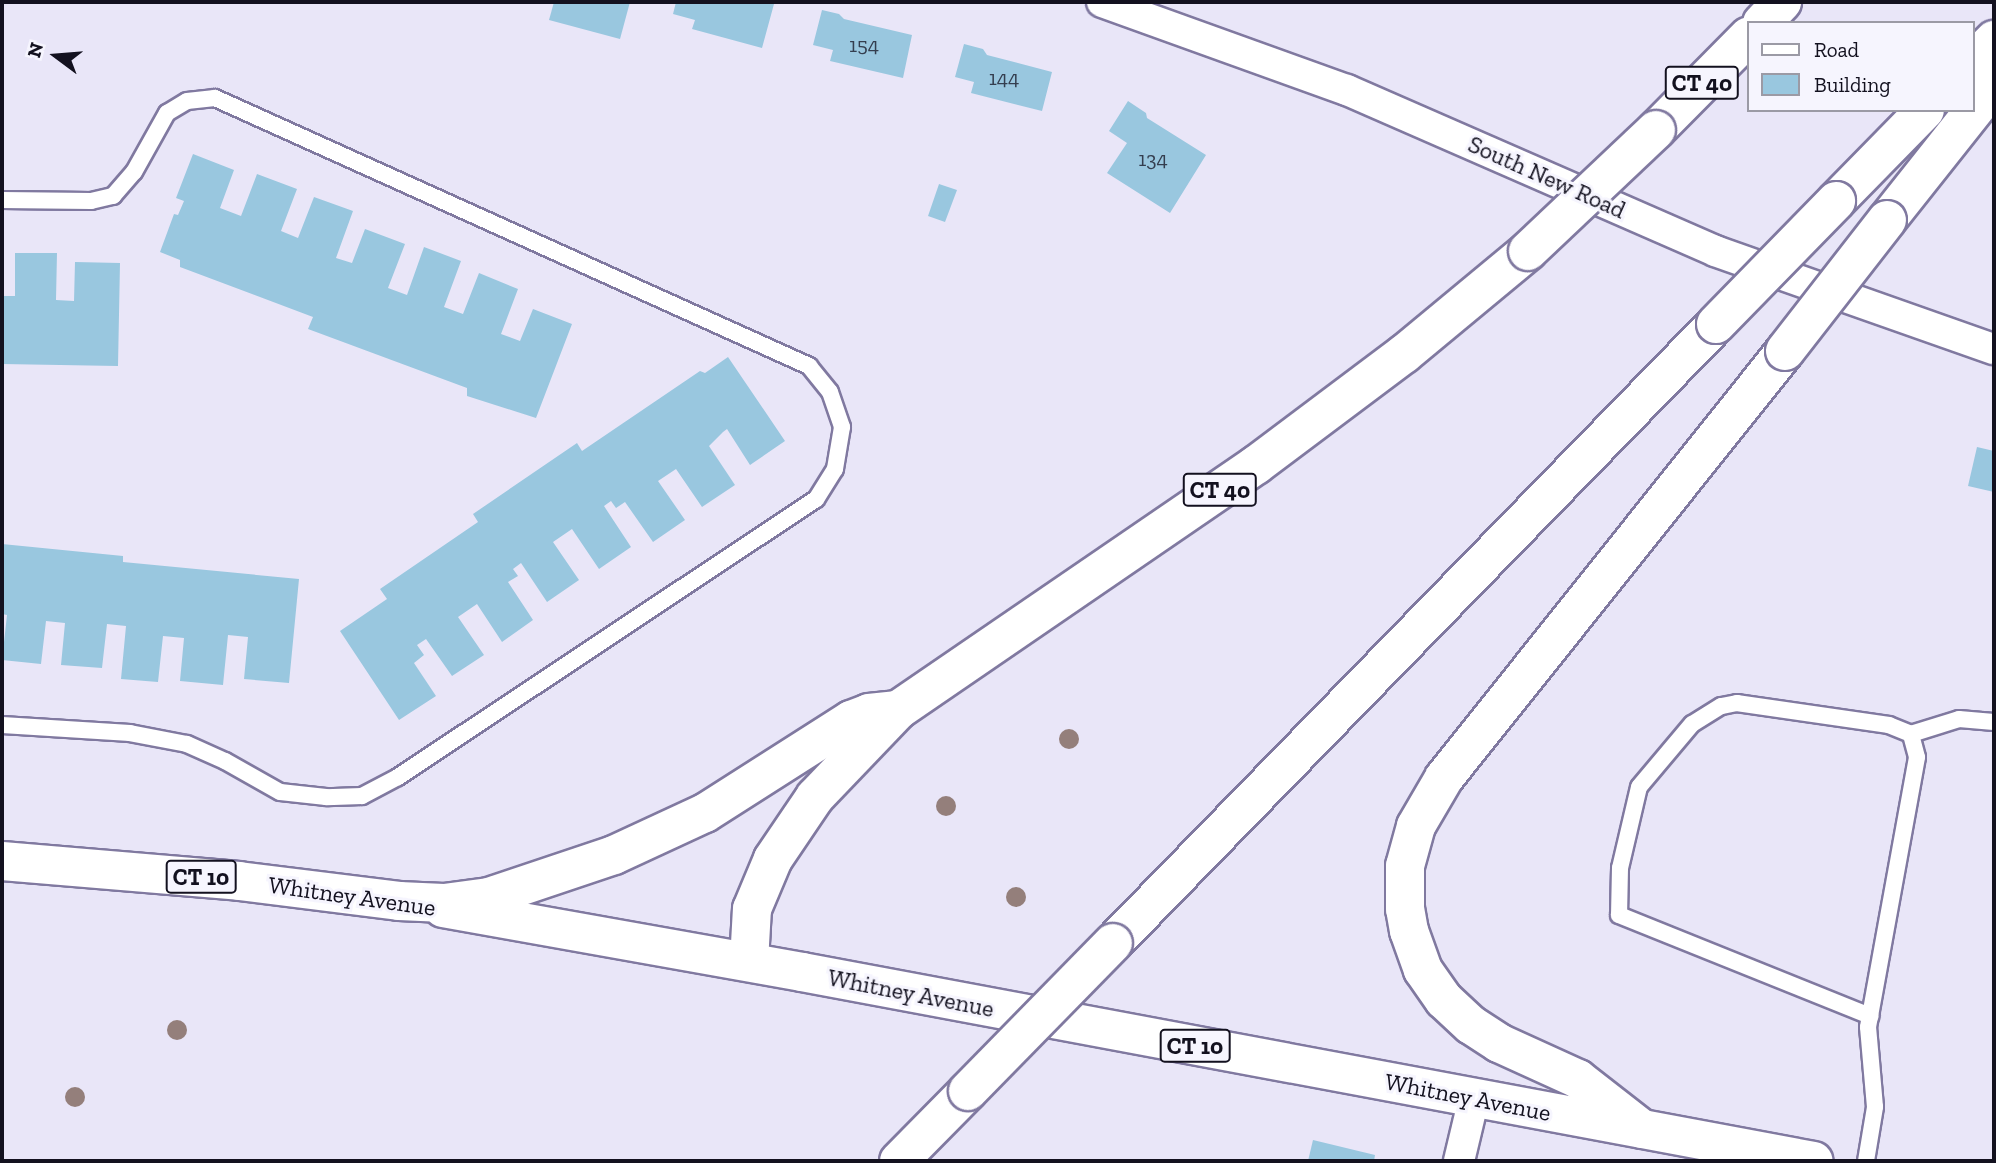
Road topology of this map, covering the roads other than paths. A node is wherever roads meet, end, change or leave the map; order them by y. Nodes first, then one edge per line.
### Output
1 (1102, 2) edge
2 (1782, 2) edge
3 (1764, 21) edge
4 (1748, 37) edge
5 (1994, 40) edge
6 (1975, 59) edge
7 (1994, 85) edge
8 (1975, 109) edge
9 (1923, 112) edge
10 (1972, 112) edge
11 (2, 200) edge
12 (1994, 349) edge
13 (898, 710) junction
14 (1994, 722) edge
15 (2, 725) edge
16 (1911, 734) junction
17 (2, 861) edge
18 (399, 901) junction
19 (748, 962) junction
20 (1870, 1016) junction
21 (1474, 1098) junction
22 (1642, 1129) junction
23 (899, 1161) edge
24 (1459, 1161) edge
25 (1814, 1161) edge
26 (1866, 1161) edge

1 - 12 street, South New Road
2 - 3 main road
4 - 13 main road, CT 40, bridge
5 - 6 main road
7 - 8 main road, bridge
9 - 23 main road, bridge
10 - 22 main road, bridge
11 - 15 lane
13 - 18 main road
13 - 19 main road
14 - 16 lane
16 - 20 lane
16 - 20 lane
17 - 18 main road, Whitney Avenue / CT 10
18 - 19 main road, Whitney Avenue / CT 10
19 - 21 main road, Whitney Avenue / CT 10
20 - 26 lane
21 - 22 main road, Whitney Avenue / CT 10
21 - 24 street
22 - 25 main road, Whitney Avenue / CT 10

